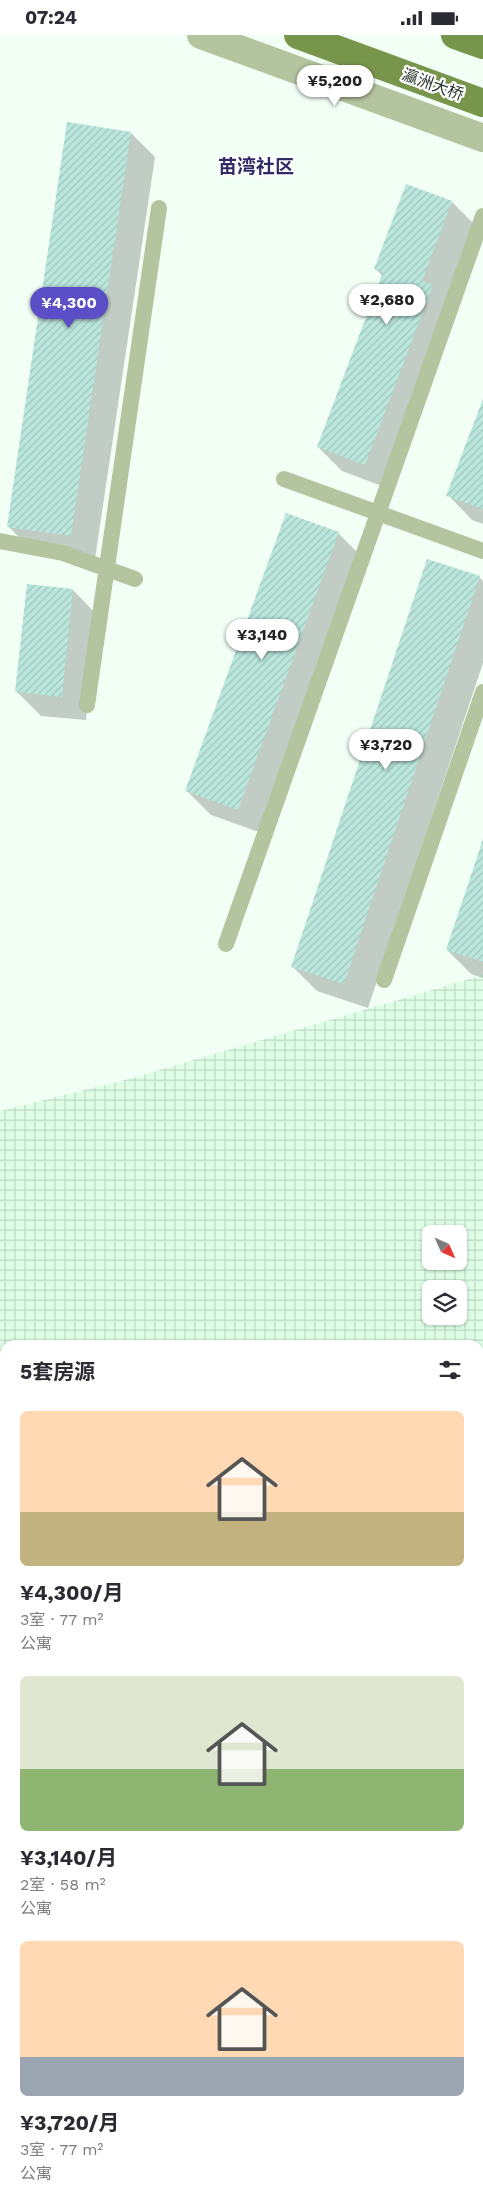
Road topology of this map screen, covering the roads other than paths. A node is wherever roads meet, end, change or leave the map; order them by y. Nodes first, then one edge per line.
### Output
1 (201, 35) edge
2 (298, 35) edge
3 (455, 35) edge
4 (483, 45) edge
5 (483, 103) edge
6 (483, 138) edge
7 (159, 209) dead end
8 (483, 216) edge
9 (284, 479) dead end
10 (377, 512) junction
11 (0, 541) edge
12 (483, 551) edge
13 (107, 569) junction
14 (135, 579) dead end
15 (483, 692) edge
16 (87, 705) dead end
17 (226, 944) dead end
18 (384, 981) dead end

1 - 6 street
2 - 5 main road, 瀛洲大桥
3 - 4 main road
7 - 13 lane
8 - 10 lane
9 - 10 lane
10 - 12 lane
10 - 17 lane
11 - 13 lane
13 - 14 lane
13 - 16 lane
15 - 18 lane

